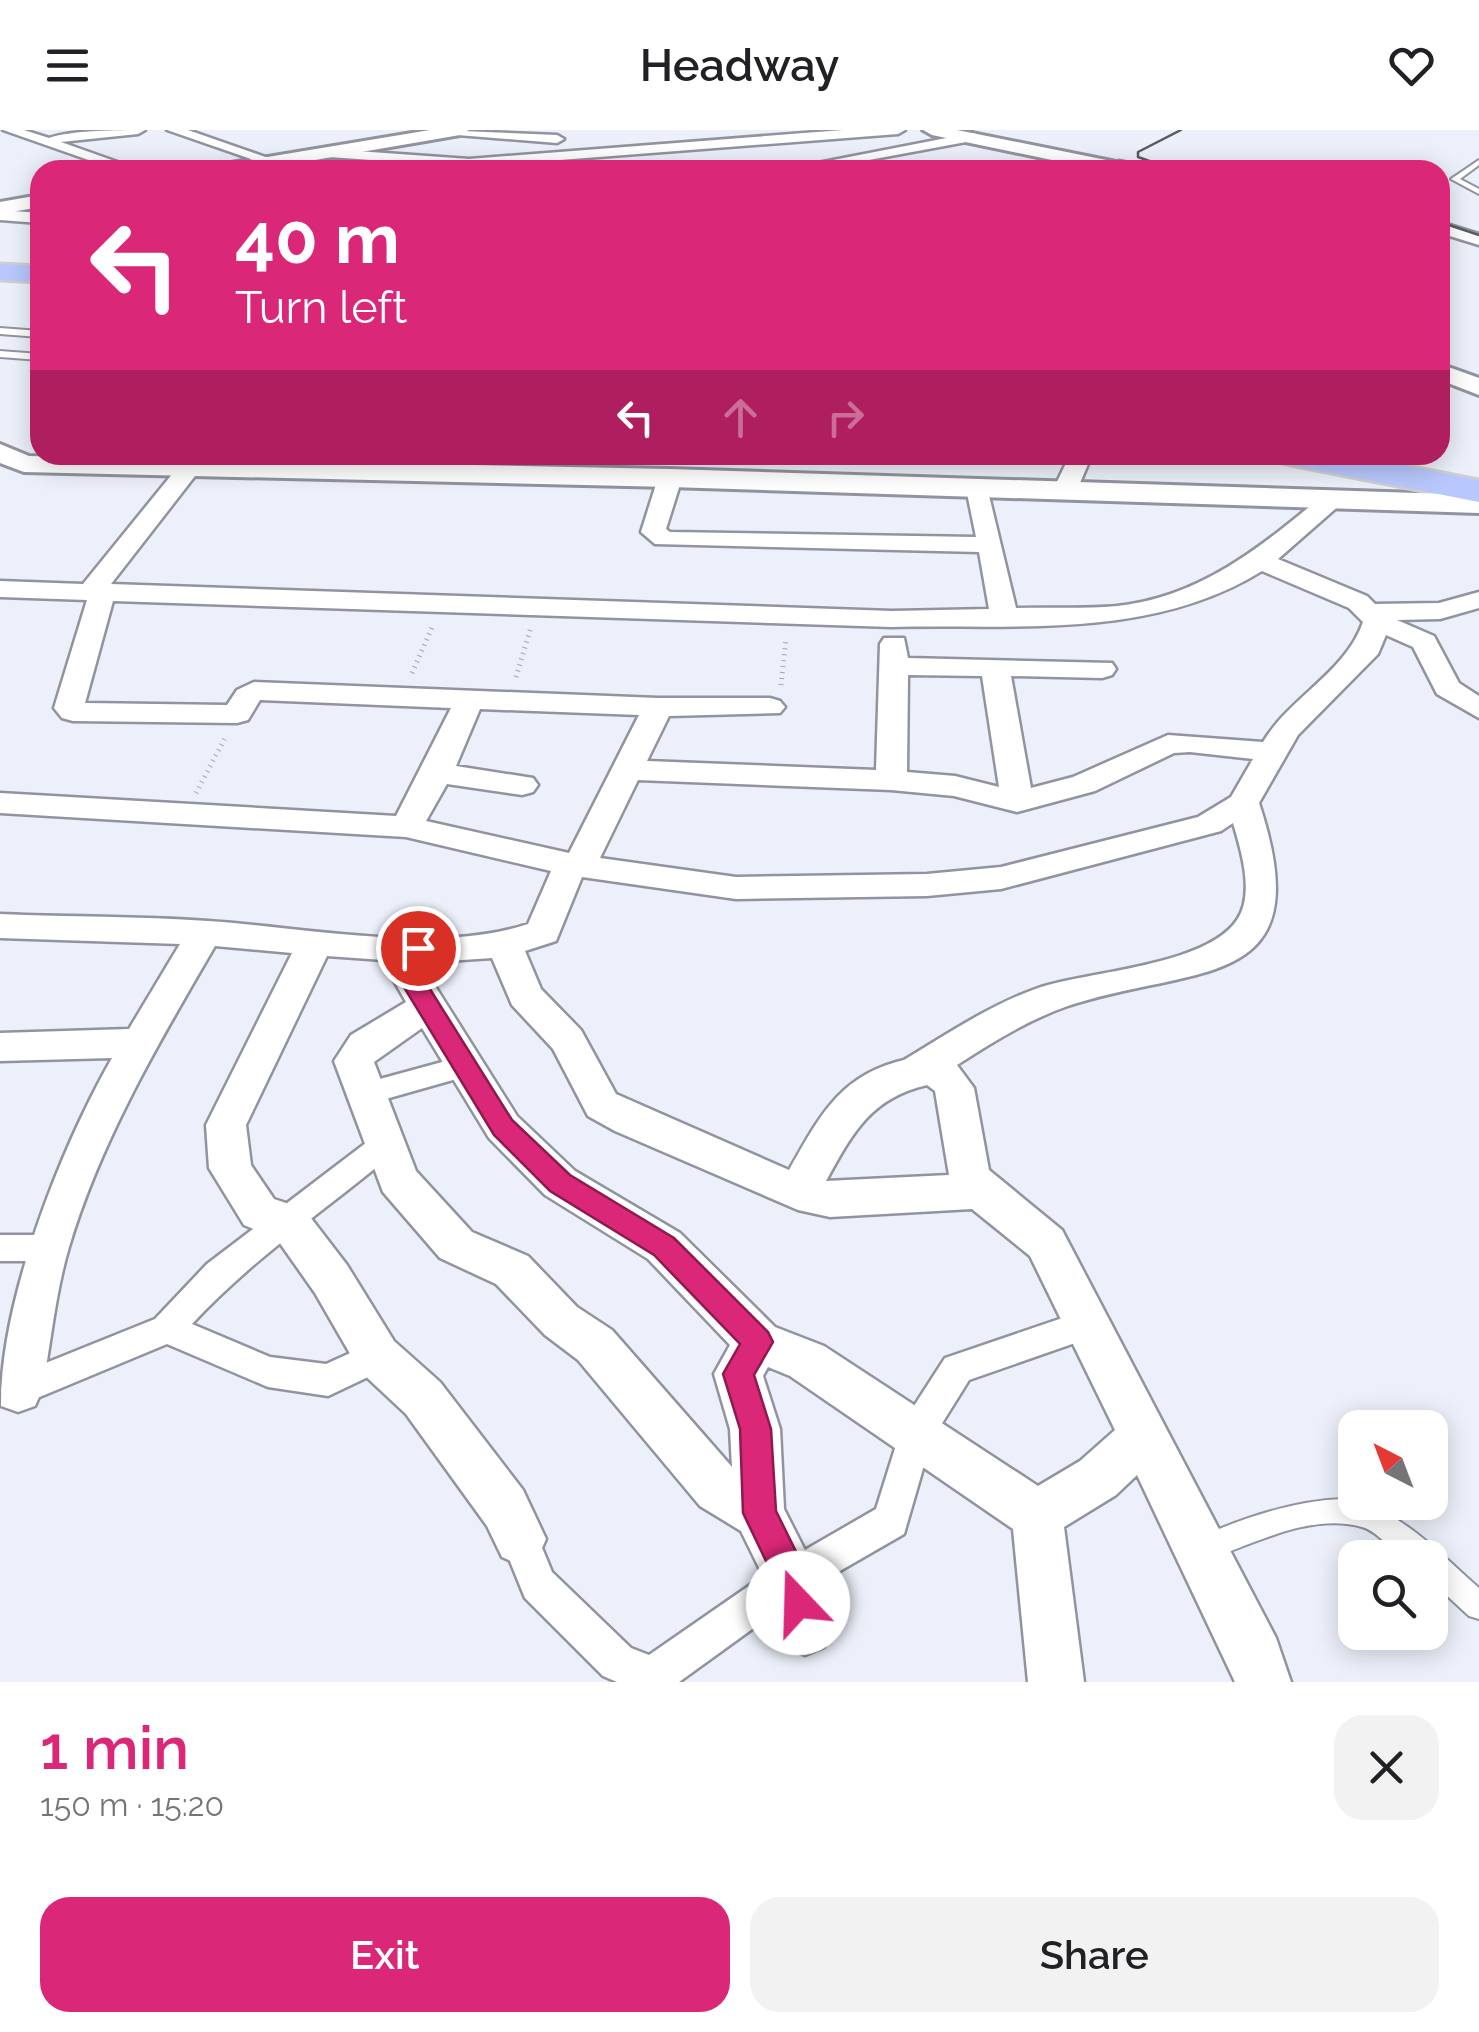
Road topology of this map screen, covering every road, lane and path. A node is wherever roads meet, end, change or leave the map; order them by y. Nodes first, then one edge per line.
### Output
1 (10, 130) edge
2 (61, 130) edge
3 (138, 130) edge
4 (174, 130) edge
5 (445, 130) edge
6 (456, 130) edge
7 (744, 130) edge
8 (898, 130) edge
9 (932, 130) edge
10 (972, 137) junction
11 (40, 140) junction
12 (730, 144) junction
13 (14, 147) dead end
14 (682, 148) junction
15 (329, 153) junction
16 (101, 160) edge
17 (267, 160) edge
18 (285, 160) edge
19 (405, 160) edge
20 (468, 160) edge
21 (541, 160) edge
22 (845, 160) edge
23 (1075, 160) edge
24 (1479, 162) edge
25 (1479, 192) edge
26 (30, 203) edge
27 (0, 208) edge
28 (0, 216) edge
29 (30, 218) edge
30 (1450, 230) edge
31 (1479, 241) edge
32 (1450, 243) edge
33 (0, 272) edge
34 (30, 274) edge
35 (0, 331) edge
36 (30, 333) edge
37 (0, 354) edge
38 (30, 356) edge
39 (1450, 375) edge
40 (1479, 387) edge
41 (0, 452) edge
42 (30, 464) edge
43 (66, 465) edge
44 (325, 465) edge
45 (1076, 465) edge
46 (1339, 465) edge
47 (190, 468) junction
48 (314, 472) junction
49 (1372, 475) edge
50 (670, 478) junction
51 (978, 488) junction
52 (1479, 491) edge
53 (1064, 492) junction
54 (1334, 498) junction
55 (1479, 504) edge
56 (991, 545) junction
57 (1260, 561) junction
58 (0, 589) edge
59 (97, 590) junction
60 (1479, 600) edge
61 (443, 602) junction
62 (537, 605) junction
63 (788, 615) junction
64 (1373, 616) junction
65 (892, 618) junction
66 (1005, 619) junction
67 (895, 666) junction
68 (995, 668) junction
69 (1102, 669) dead end
70 (401, 697) junction
71 (469, 701) junction
72 (509, 702) junction
73 (658, 707) junction
74 (770, 707) joint
75 (1479, 709) edge
76 (237, 714) junction
77 (1272, 752) junction
78 (627, 770) junction
79 (437, 773) junction
80 (891, 780) junction
81 (522, 785) dead end
82 (1017, 802) junction
83 (0, 803) edge
84 (1244, 803) junction
85 (185, 813) junction
86 (406, 827) junction
87 (574, 865) junction
88 (0, 926) edge
89 (205, 933) junction
90 (316, 940) junction
91 (504, 943) junction
92 (418, 948) junction
93 (428, 1006) junction
94 (138, 1044) junction
95 (0, 1046) edge
96 (464, 1067) junction
97 (918, 1072) junction
98 (368, 1093) junction
99 (385, 1144) junction
100 (980, 1192) junction
101 (798, 1193) junction
102 (289, 1222) junction
103 (0, 1248) edge
104 (47, 1248) junction
105 (1086, 1325) junction
106 (167, 1329) junction
107 (758, 1342) junction
108 (377, 1356) junction
109 (18, 1390) joint
110 (915, 1435) junction
111 (1141, 1439) junction
112 (759, 1513) junction
113 (1037, 1514) junction
114 (520, 1539) joint
115 (1406, 1540) edge
116 (1198, 1550) junction
117 (792, 1578) junction
118 (1448, 1578) edge
119 (1479, 1606) edge
120 (805, 1628) dead end
121 (1056, 1682) edge
122 (1263, 1682) edge

1 - 11 street
2 - 11 street
3 - 11 street
4 - 17 street
5 - 6 street
6 - 14 street
6 - 15 street
6 - 20 street
7 - 12 street
8 - 12 street
9 - 10 street
10 - 22 street
10 - 23 street
11 - 13 street
11 - 16 street
12 - 14 street
14 - 21 street
15 - 18 street
15 - 19 street
24 - 25 lane
26 - 27 street
28 - 29 street
30 - 31 street
31 - 32 street
33 - 34 main road
35 - 36 lane
37 - 38 lane
39 - 40 street
41 - 42 street
43 - 47 street
44 - 48 street
45 - 53 street
46 - 49 main road
47 - 48 street
47 - 59 street
48 - 50 street
49 - 52 main road
49 - 54 street
49 - 55 street
50 - 51 street
50 - 56 street
51 - 53 street
51 - 56 street
53 - 54 street
54 - 57 street
56 - 66 street
57 - 64 street
57 - 66 street
58 - 59 street
59 - 61 street
59 - 76 street
60 - 64 street
61 - 62 street
61 - 70 path
62 - 63 street
62 - 72 path
63 - 65 street
63 - 74 path
64 - 75 street
64 - 77 street
65 - 66 street
65 - 67 street
67 - 68 street
67 - 80 street
68 - 69 street
68 - 82 street
70 - 71 street
70 - 76 street
71 - 72 street
71 - 79 street
72 - 73 street
73 - 74 street
73 - 78 street
76 - 85 path
77 - 82 street
77 - 84 street
78 - 80 street
78 - 87 street
79 - 81 street
79 - 86 street
80 - 82 street
83 - 85 street
84 - 87 street
84 - 97 street
85 - 86 street
86 - 87 street
87 - 91 street
88 - 89 street
89 - 90 street
89 - 94 street
90 - 92 street
90 - 102 street
91 - 92 street
91 - 101 street
92 - 93 street
93 - 96 street
93 - 98 street
94 - 95 street
94 - 104 street
96 - 98 street
96 - 107 street
97 - 100 street
97 - 101 street
98 - 99 street
99 - 102 street
99 - 112 street
100 - 101 street
100 - 105 street
102 - 106 street
102 - 108 street
103 - 104 street
104 - 109 street
105 - 110 street
105 - 111 street
106 - 108 street
106 - 109 street
107 - 110 street
107 - 112 street
108 - 114 street
110 - 113 street
110 - 117 street
111 - 113 street
111 - 116 street
112 - 117 street
113 - 121 street
114 - 117 street
115 - 116 lane
116 - 122 street
117 - 120 street
118 - 119 lane

